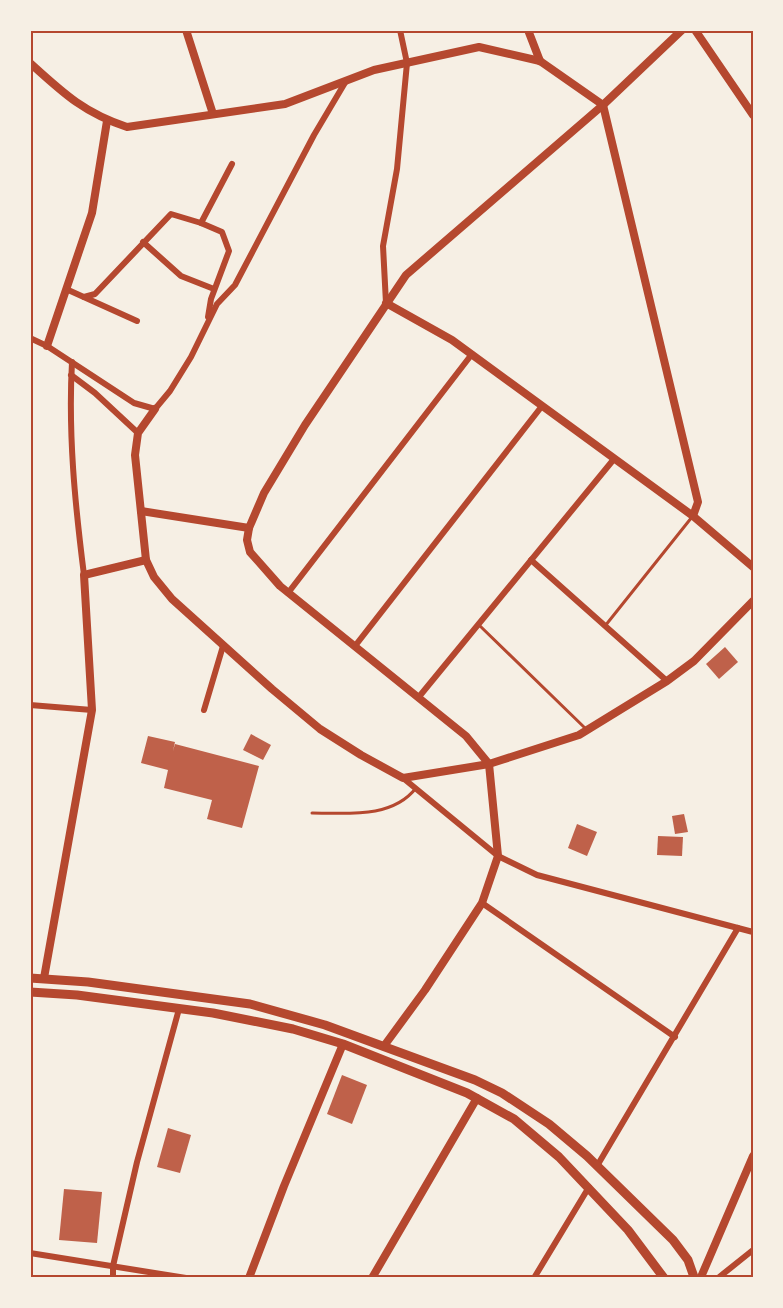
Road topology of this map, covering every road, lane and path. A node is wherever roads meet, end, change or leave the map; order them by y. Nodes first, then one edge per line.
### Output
1 (186, 30) edge
2 (400, 30) edge
3 (528, 30) edge
4 (682, 30) edge
5 (695, 30) edge
6 (540, 61) junction
7 (30, 63) edge
8 (407, 63) junction
9 (346, 81) junction
10 (603, 105) junction
11 (213, 114) junction
12 (753, 115) edge
13 (107, 121) junction
14 (232, 164) dead end
15 (201, 223) junction
16 (143, 243) junction
17 (66, 289) junction
18 (214, 289) junction
19 (84, 297) junction
20 (386, 303) junction
21 (137, 321) dead end
22 (207, 323) junction
23 (30, 338) edge
24 (47, 346) junction
25 (472, 354) junction
26 (72, 362) junction
27 (71, 375) junction
28 (542, 406) junction
29 (155, 409) junction
30 (138, 433) junction
31 (614, 459) junction
32 (141, 511) junction
33 (693, 516) junction
34 (249, 528) junction
35 (146, 560) junction
36 (531, 560) junction
37 (753, 567) edge
38 (84, 575) junction
39 (288, 592) junction
40 (753, 601) edge
41 (478, 624) junction
42 (605, 626) junction
43 (223, 646) junction
44 (355, 646) junction
45 (667, 681) junction
46 (418, 698) junction
47 (30, 705) edge
48 (92, 710) junction
49 (204, 710) dead end
50 (587, 730) junction
51 (489, 764) junction
52 (403, 778) junction
53 (416, 788) junction
54 (312, 813) dead end
55 (498, 856) junction
56 (482, 903) junction
57 (738, 928) junction
58 (753, 933) edge
59 (30, 978) edge
60 (44, 978) junction
61 (30, 992) edge
62 (179, 1009) junction
63 (675, 1037) junction
64 (343, 1044) junction
65 (384, 1046) junction
66 (477, 1098) junction
67 (753, 1156) edge
68 (597, 1166) junction
69 (589, 1187) junction
70 (753, 1250) edge
71 (30, 1253) edge
72 (113, 1266) junction
73 (698, 1277) edge
74 (113, 1278) edge
75 (186, 1278) edge
76 (249, 1278) edge
77 (372, 1278) edge
78 (534, 1278) edge
79 (664, 1278) edge
80 (718, 1278) edge

1 - 11 street
2 - 8 street
3 - 6 street
4 - 10 street
5 - 12 street
6 - 8 street
6 - 10 street
7 - 13 street
8 - 9 street
8 - 20 street
9 - 11 street
9 - 22 street
10 - 20 street
10 - 33 street
11 - 13 street
13 - 17 street
14 - 15 street
15 - 16 street
15 - 18 street
16 - 18 street
16 - 19 street
17 - 19 street
17 - 24 street
18 - 22 street
19 - 21 street
20 - 25 street
20 - 34 street
22 - 29 street
23 - 24 street
24 - 26 street
25 - 28 street
25 - 39 street
26 - 27 street
26 - 29 street
27 - 30 street
27 - 38 street
28 - 31 street
28 - 44 street
29 - 30 street
30 - 32 street
31 - 33 street
31 - 36 street
32 - 34 street
32 - 35 street
33 - 37 street
33 - 42 lane
34 - 39 street
35 - 38 street
35 - 43 street
36 - 41 street
36 - 42 street
38 - 48 street
39 - 44 street
40 - 45 street
41 - 46 street
41 - 50 lane
42 - 45 street
43 - 49 street
43 - 52 street
44 - 46 street
45 - 50 street
46 - 51 street
47 - 48 street
48 - 60 street
50 - 51 street
51 - 52 street
51 - 55 street
52 - 53 street
53 - 54 lane
53 - 55 street
55 - 56 street
55 - 57 street
56 - 63 street
56 - 65 street
57 - 58 street
57 - 63 street
59 - 60 main road
60 - 65 main road
61 - 62 main road
62 - 64 main road
62 - 72 street
63 - 68 street
64 - 66 main road
64 - 76 street
65 - 68 main road
66 - 69 main road
66 - 77 street
67 - 73 street
68 - 73 main road
69 - 78 street
69 - 79 main road
70 - 80 street
71 - 72 street
72 - 74 street
72 - 75 street

